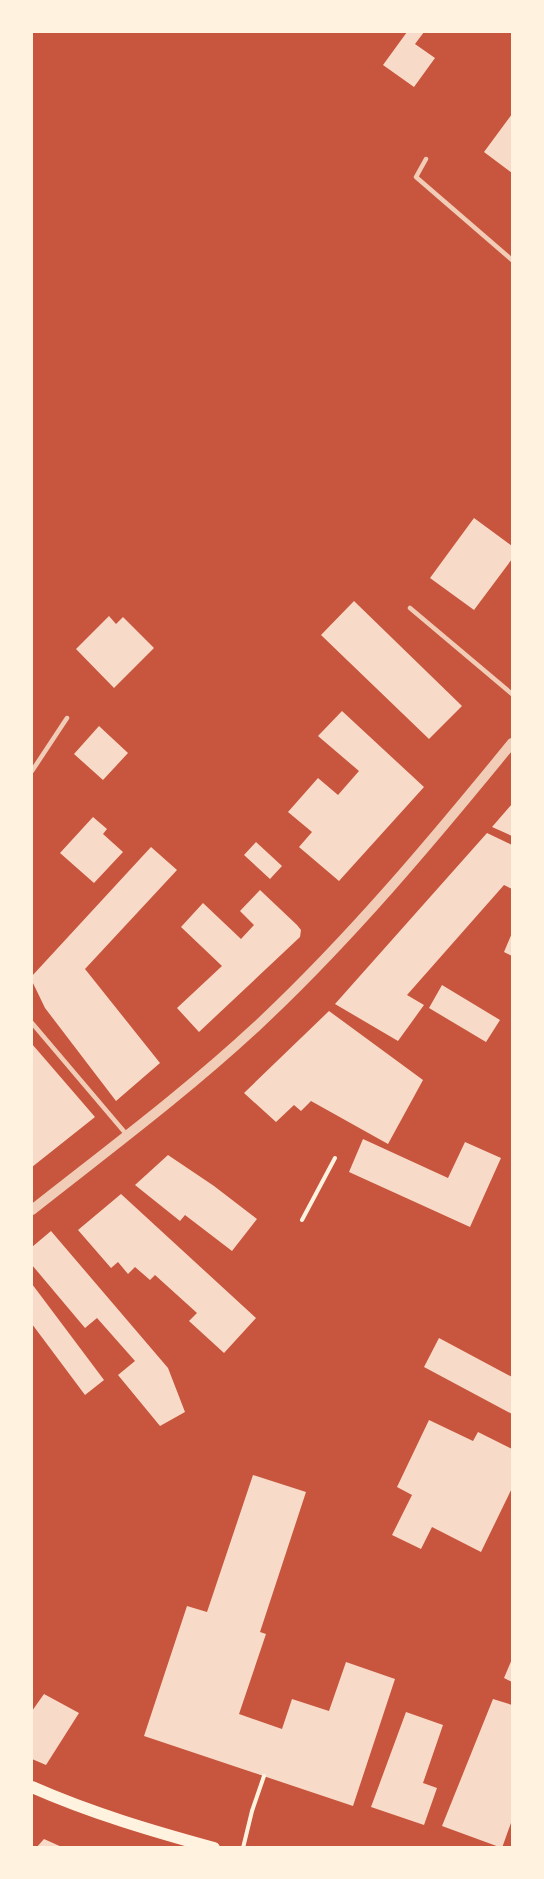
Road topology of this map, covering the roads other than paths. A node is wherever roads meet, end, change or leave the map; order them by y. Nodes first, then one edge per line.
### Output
1 (426, 159) dead end
2 (513, 260) edge
3 (410, 608) dead end
4 (513, 694) edge
5 (67, 718) dead end
6 (513, 743) edge
7 (32, 771) edge
8 (32, 1023) edge
9 (127, 1136) junction
10 (32, 1210) edge
11 (32, 1787) edge
12 (214, 1848) edge

1 - 2 lane
3 - 4 lane
5 - 7 lane
6 - 9 street
8 - 9 lane
9 - 10 street
11 - 12 main road

